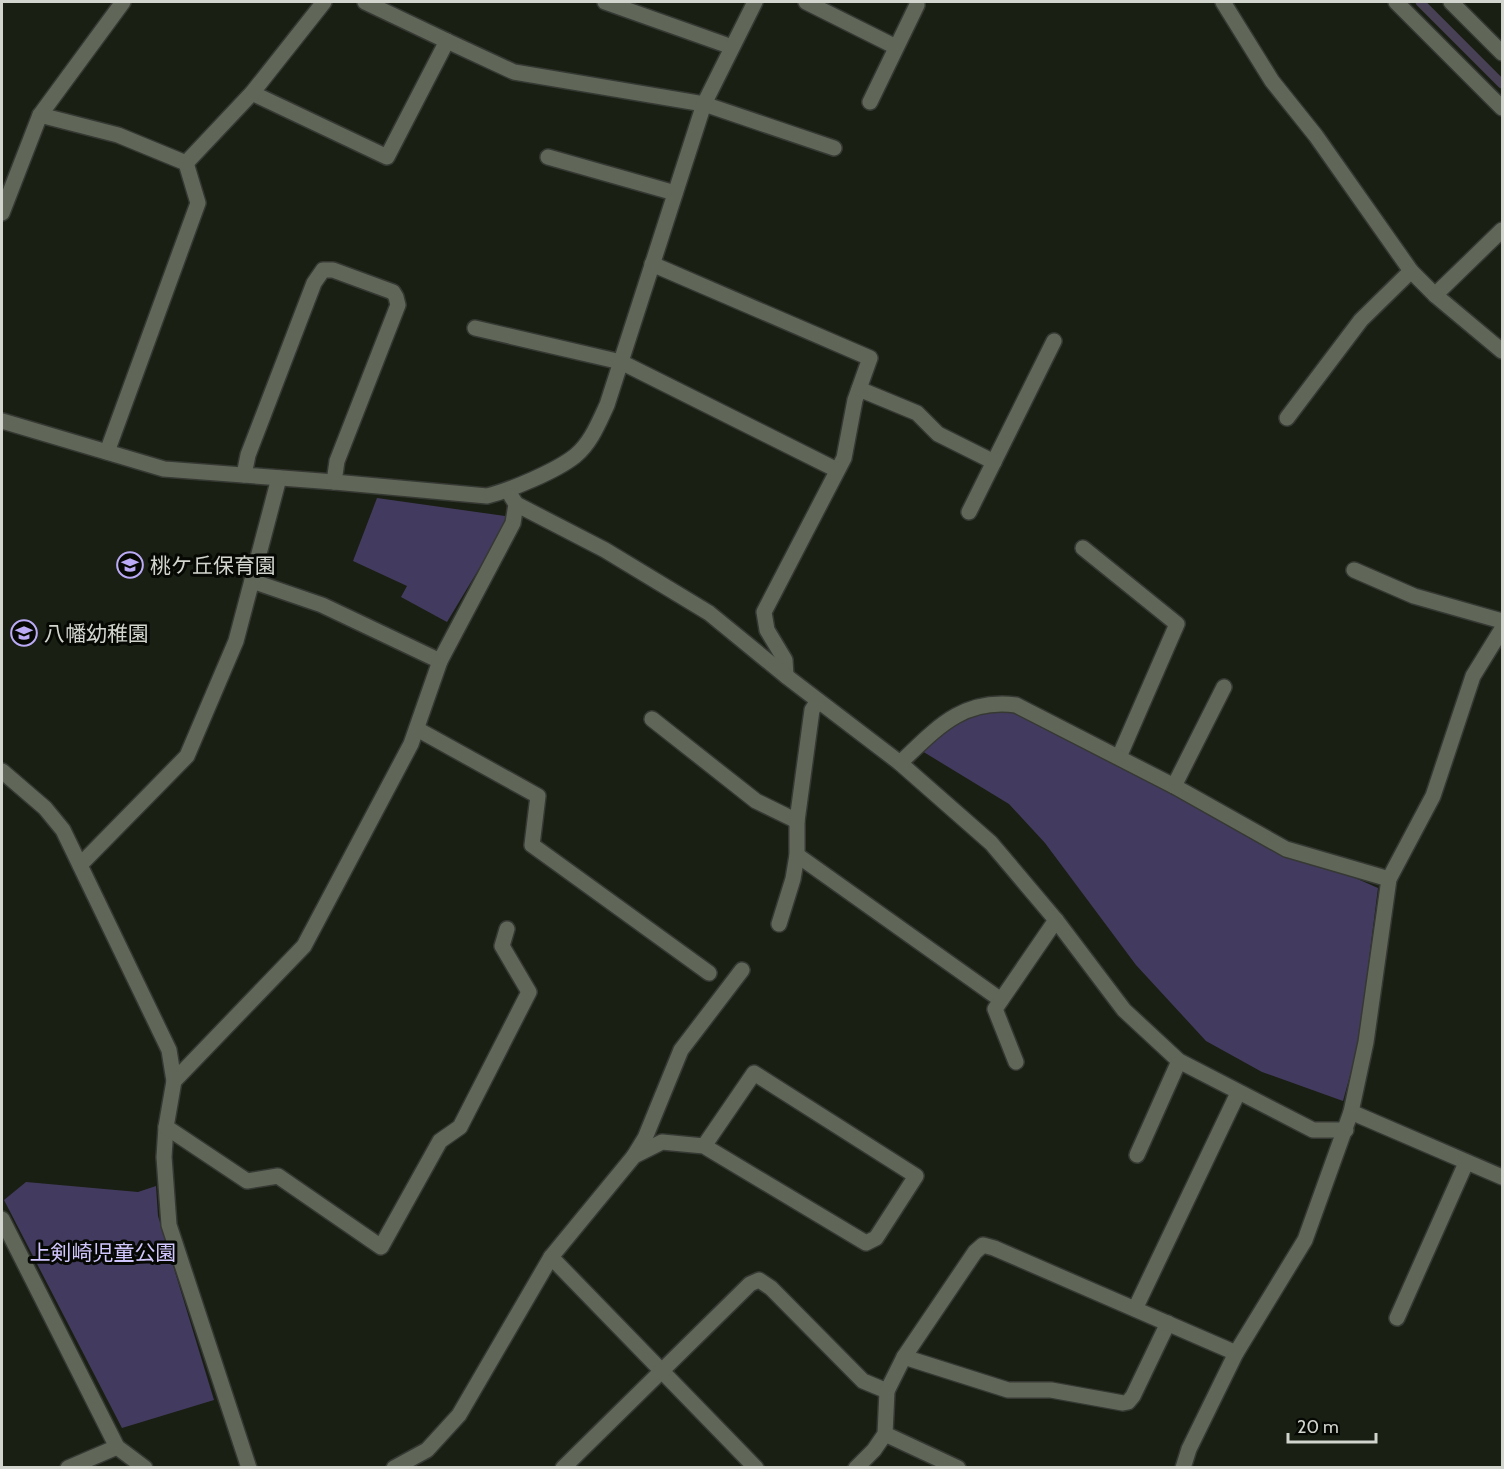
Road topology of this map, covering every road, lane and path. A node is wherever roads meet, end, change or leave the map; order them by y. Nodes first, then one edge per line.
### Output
1 (123, 2) edge
2 (324, 2) edge
3 (366, 2) edge
4 (604, 2) edge
5 (755, 2) edge
6 (806, 2) edge
7 (1223, 2) edge
8 (1396, 2) edge
9 (1451, 2) edge
10 (916, 5) dead end
11 (447, 41) junction
12 (732, 47) junction
13 (896, 47) junction
14 (1503, 52) edge
15 (252, 93) junction
16 (870, 102) dead end
17 (705, 104) junction
18 (1503, 108) edge
19 (40, 115) junction
20 (834, 148) dead end
21 (548, 157) dead end
22 (186, 163) junction
23 (675, 192) junction
24 (2, 213) edge
25 (1503, 230) edge
26 (652, 264) junction
27 (1411, 271) junction
28 (1435, 295) junction
29 (475, 328) dead end
30 (1054, 341) dead end
31 (1503, 351) edge
32 (621, 362) junction
33 (859, 389) junction
34 (1287, 418) dead end
35 (2, 421) edge
36 (107, 452) junction
37 (994, 462) junction
38 (837, 470) junction
39 (244, 475) junction
40 (279, 478) junction
41 (334, 482) junction
42 (512, 498) junction
43 (969, 512) dead end
44 (1083, 548) dead end
45 (1354, 570) dead end
46 (252, 581) junction
47 (1503, 621) edge
48 (1503, 629) edge
49 (441, 661) junction
50 (786, 676) junction
51 (1224, 687) dead end
52 (818, 701) junction
53 (652, 719) dead end
54 (417, 729) junction
55 (1119, 757) junction
56 (900, 763) junction
57 (2, 771) edge
58 (1174, 786) junction
59 (797, 821) junction
60 (797, 855) junction
61 (80, 865) junction
62 (1389, 879) junction
63 (1056, 920) junction
64 (779, 924) dead end
65 (507, 929) dead end
66 (742, 970) dead end
67 (709, 973) dead end
68 (1001, 1000) junction
69 (1179, 1061) junction
70 (1016, 1062) dead end
71 (174, 1081) junction
72 (1238, 1093) junction
73 (1351, 1112) junction
74 (166, 1127) junction
75 (1346, 1130) junction
76 (704, 1146) junction
77 (1137, 1155) dead end
78 (634, 1156) junction
79 (1466, 1163) junction
80 (1503, 1177) edge
81 (2, 1219) edge
82 (551, 1257) junction
83 (1135, 1309) junction
84 (1397, 1318) dead end
85 (1168, 1323) junction
86 (1236, 1353) junction
87 (904, 1357) junction
88 (661, 1371) junction
89 (888, 1391) junction
90 (885, 1434) junction
91 (117, 1447) junction
92 (68, 1467) edge
93 (145, 1467) edge
94 (249, 1467) edge
95 (394, 1467) edge
96 (564, 1467) edge
97 (756, 1467) edge
98 (856, 1467) edge
99 (958, 1467) edge
100 (1183, 1467) edge

1 - 19 street
2 - 15 street
3 - 11 street
4 - 12 street
5 - 12 street
6 - 13 street
7 - 27 street
8 - 18 street
9 - 14 street
10 - 13 street
11 - 15 street
11 - 17 street
12 - 17 street
13 - 16 street
15 - 22 street
17 - 20 street
17 - 23 street
19 - 22 street
19 - 24 street
21 - 23 street
22 - 36 street
23 - 26 street
25 - 28 street
26 - 32 street
26 - 33 street
27 - 28 street
27 - 34 street
28 - 31 street
29 - 32 street
30 - 37 street
32 - 38 street
32 - 42 street
33 - 37 street
33 - 38 street
35 - 36 street
36 - 39 street
37 - 43 street
38 - 50 street
39 - 40 street
39 - 41 street
40 - 41 street
40 - 46 street
41 - 42 street
42 - 49 street
42 - 50 street
44 - 55 street
45 - 47 street
46 - 49 street
46 - 61 street
48 - 62 street
49 - 54 street
50 - 52 street
51 - 58 street
52 - 56 street
52 - 59 street
53 - 59 street
54 - 67 street
54 - 71 street
55 - 56 street
55 - 58 street
56 - 63 street
57 - 61 street
58 - 62 street
59 - 60 street
60 - 64 street
60 - 68 street
61 - 71 street
62 - 73 street
63 - 68 street
63 - 69 street
65 - 74 street
66 - 78 street
68 - 70 street
69 - 72 street
69 - 77 street
71 - 74 street
72 - 75 street
72 - 83 street
73 - 75 street
73 - 79 street
74 - 94 street
75 - 86 street
76 - 76 street
76 - 78 street
78 - 82 street
79 - 80 street
79 - 84 street
81 - 91 street
82 - 88 street
82 - 95 street
83 - 85 street
83 - 87 street
85 - 86 street
85 - 87 street
86 - 100 street
87 - 89 street
88 - 89 street
88 - 96 street
88 - 97 street
89 - 90 street
90 - 98 street
90 - 99 street
91 - 92 street
91 - 93 street

